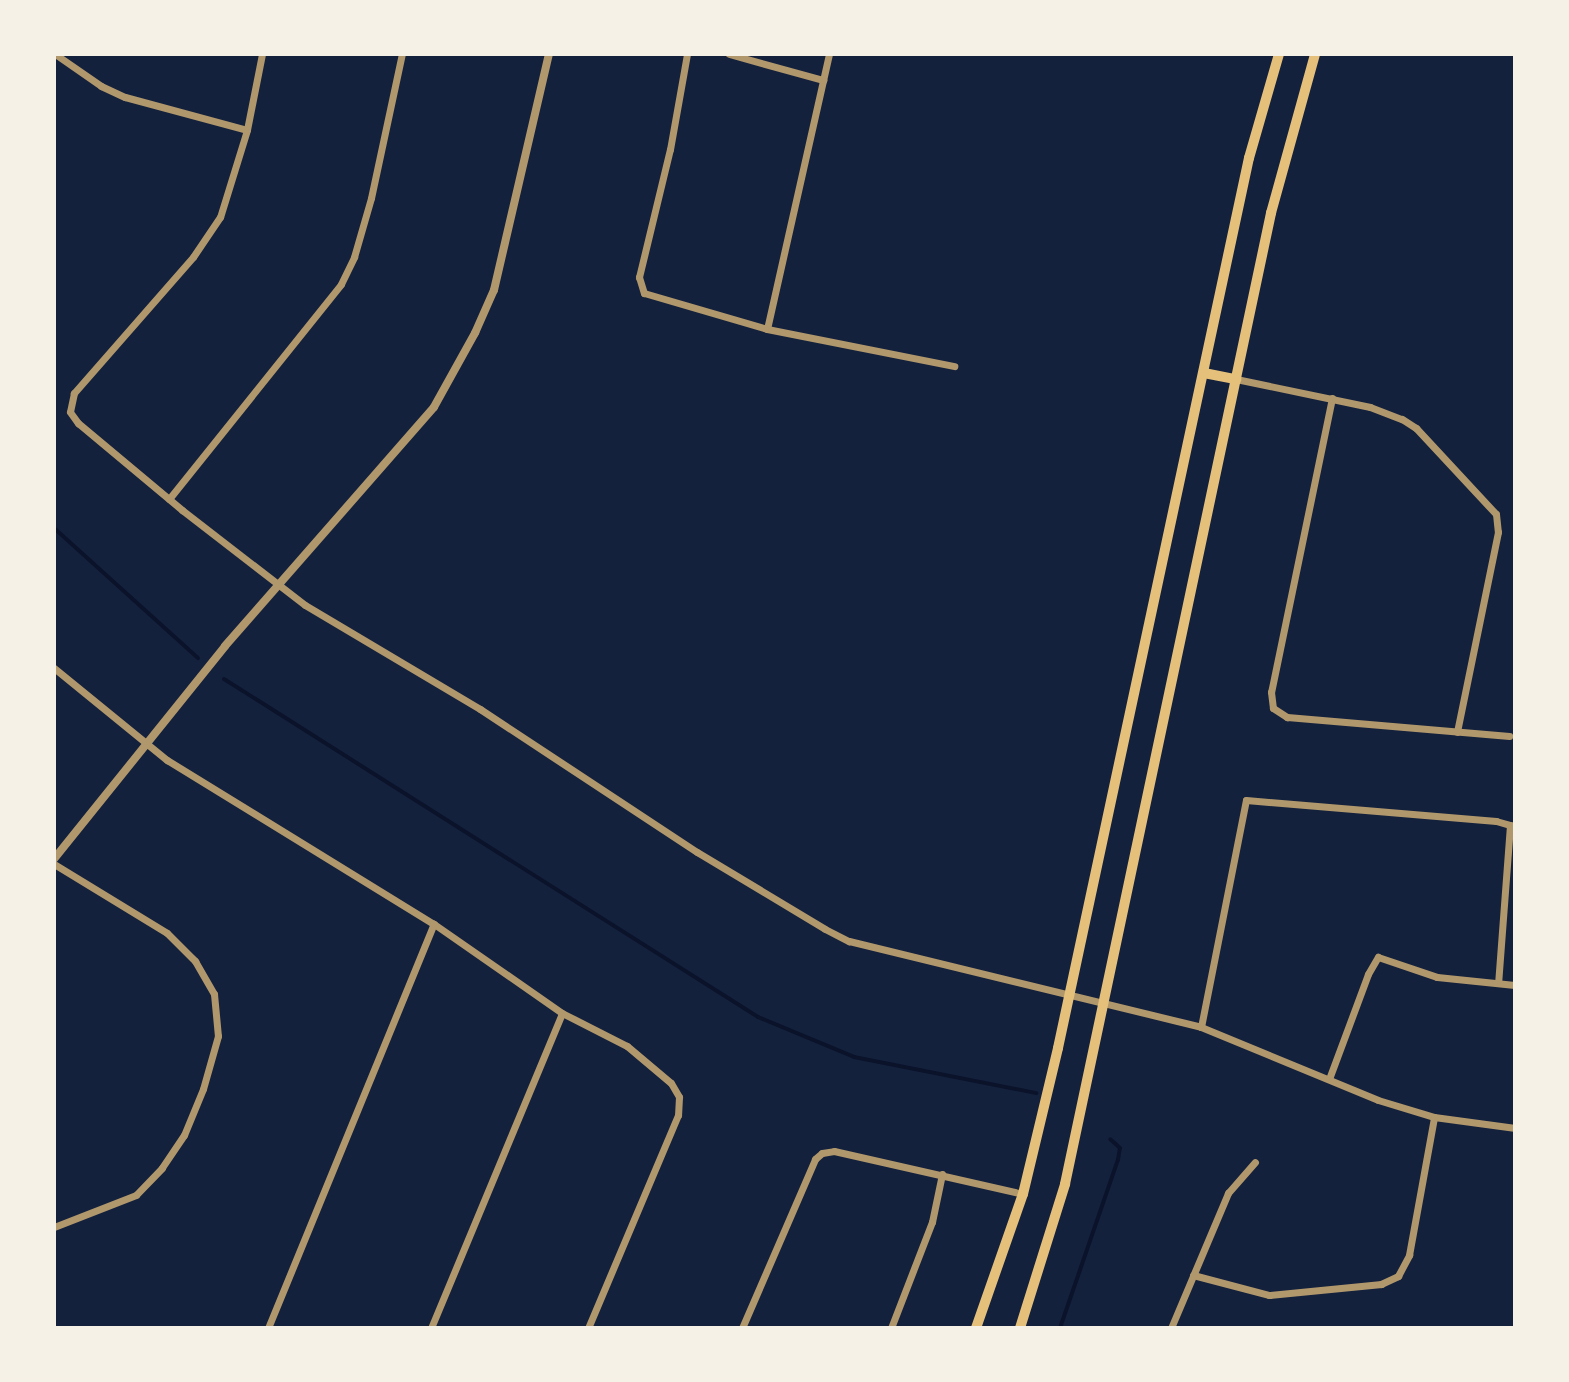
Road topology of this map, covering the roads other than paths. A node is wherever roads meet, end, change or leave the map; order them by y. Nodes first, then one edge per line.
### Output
1 (55, 54) edge
2 (262, 54) edge
3 (402, 54) edge
4 (549, 54) edge
5 (687, 54) edge
6 (729, 54) edge
7 (829, 54) edge
8 (1279, 54) edge
9 (1315, 54) edge
10 (823, 80) junction
11 (247, 130) junction
12 (767, 329) junction
13 (954, 366) dead end
14 (1204, 373) junction
15 (1236, 379) junction
16 (1332, 398) junction
17 (169, 499) junction
18 (277, 586) junction
19 (54, 668) edge
20 (1457, 732) junction
21 (1509, 736) dead end
22 (146, 745) junction
23 (54, 862) edge
24 (434, 924) junction
25 (1498, 983) junction
26 (1515, 985) edge
27 (1069, 995) junction
28 (1105, 1004) junction
29 (562, 1013) junction
30 (1201, 1027) junction
31 (1329, 1079) junction
32 (1434, 1117) junction
33 (1515, 1128) edge
34 (1255, 1162) dead end
35 (942, 1174) junction
36 (1023, 1194) junction
37 (54, 1227) edge
38 (1193, 1275) junction
39 (268, 1328) edge
40 (431, 1328) edge
41 (588, 1328) edge
42 (742, 1328) edge
43 (891, 1328) edge
44 (976, 1328) edge
45 (1020, 1328) edge
46 (1171, 1328) edge

1 - 11 street
2 - 11 street
3 - 17 street
4 - 18 street
5 - 12 street
6 - 10 street
7 - 10 street
8 - 14 main road
9 - 15 main road
10 - 12 street
11 - 17 street
12 - 13 street
14 - 15 main road
14 - 27 main road
15 - 16 street
15 - 28 main road
16 - 20 street
16 - 20 street
17 - 18 street
18 - 22 street
18 - 27 street
19 - 22 street
20 - 21 street
22 - 23 street
22 - 24 street
23 - 37 street
24 - 29 street
24 - 39 street
25 - 26 street
25 - 30 street
25 - 31 street
27 - 28 street
27 - 36 main road
28 - 30 street
28 - 45 main road
29 - 40 street
29 - 41 street
30 - 31 street
31 - 32 street
32 - 33 street
32 - 38 street
34 - 38 street
35 - 36 street
35 - 42 street
35 - 43 street
36 - 44 main road
38 - 46 street

